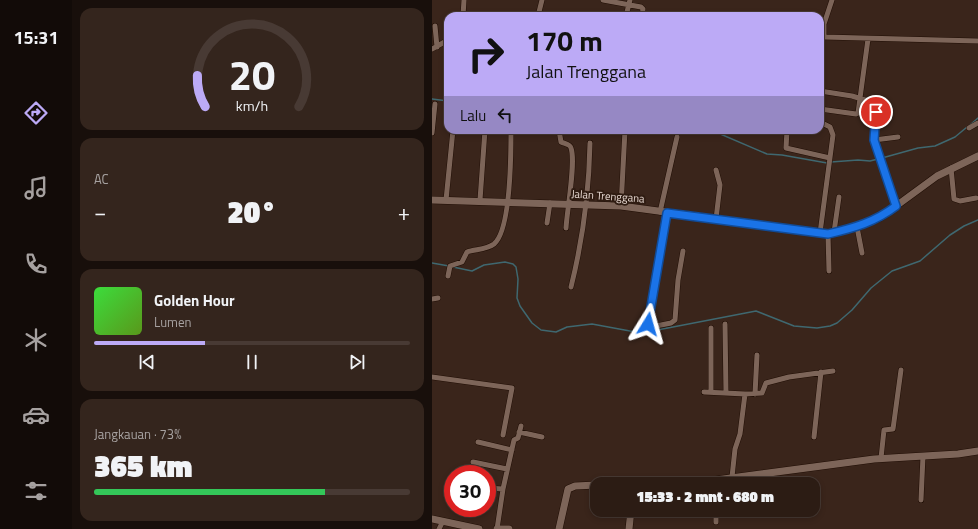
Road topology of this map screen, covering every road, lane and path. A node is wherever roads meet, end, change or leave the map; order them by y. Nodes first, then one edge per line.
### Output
1 (464, 0) edge
2 (542, 0) edge
3 (602, 0) edge
4 (832, 0) edge
5 (630, 2) edge
6 (463, 12) edge
7 (539, 12) edge
8 (627, 12) edge
9 (642, 12) edge
10 (824, 24) edge
11 (435, 26) dead end
12 (824, 37) edge
13 (868, 39) junction
14 (978, 41) edge
15 (444, 42) edge
16 (435, 48) edge
17 (824, 92) edge
18 (860, 98) junction
19 (435, 104) dead end
20 (824, 110) edge
21 (978, 123) edge
22 (824, 124) edge
23 (969, 128) dead end
24 (432, 133) edge
25 (453, 134) edge
26 (485, 134) edge
27 (511, 134) edge
28 (560, 134) edge
29 (625, 134) edge
30 (787, 134) edge
31 (898, 137) dead end
32 (677, 138) dead end
33 (874, 140) junction
34 (590, 143) dead end
35 (978, 156) edge
36 (830, 158) junction
37 (951, 168) junction
38 (716, 170) dead end
39 (839, 197) dead end
40 (976, 198) dead end
41 (432, 200) edge
42 (446, 200) junction
43 (480, 200) junction
44 (506, 202) junction
45 (550, 203) junction
46 (568, 205) junction
47 (587, 206) junction
48 (621, 206) junction
49 (896, 206) junction
50 (664, 212) junction
51 (716, 219) junction
52 (547, 223) dead end
53 (857, 227) junction
54 (566, 228) dead end
55 (820, 233) junction
56 (831, 233) junction
57 (683, 251) dead end
58 (862, 253) dead end
59 (829, 271) dead end
60 (448, 276) dead end
61 (571, 287) dead end
62 (438, 298) dead end
63 (432, 299) edge
64 (725, 324) dead end
65 (711, 328) dead end
66 (757, 355) dead end
67 (901, 370) dead end
68 (833, 371) dead end
69 (821, 372) junction
70 (432, 377) edge
71 (704, 392) dead end
72 (711, 392) junction
73 (726, 393) junction
74 (745, 394) junction
75 (755, 394) junction
76 (521, 426) dead end
77 (519, 432) junction
78 (503, 435) dead end
79 (542, 437) dead end
80 (814, 437) dead end
81 (478, 442) dead end
82 (512, 450) junction
83 (978, 451) edge
84 (923, 456) junction
85 (881, 458) junction
86 (473, 462) dead end
87 (507, 469) junction
88 (732, 477) joint
89 (590, 486) edge
90 (496, 489) edge
91 (503, 489) junction
92 (921, 500) dead end
93 (630, 517) edge
94 (716, 517) edge
95 (432, 518) edge
96 (443, 521) junction
97 (716, 522) dead end
98 (439, 529) edge
99 (479, 529) edge
100 (497, 529) edge
101 (509, 529) edge
102 (559, 529) edge
103 (629, 529) edge

1 - 6 street
2 - 7 street
3 - 5 street
4 - 10 street
5 - 8 street
5 - 9 street
11 - 16 street
12 - 13 street
13 - 14 street
13 - 18 street
15 - 16 street
17 - 18 street
18 - 20 street
18 - 33 street
19 - 24 street
21 - 23 street
22 - 36 street
25 - 42 street
26 - 43 street
27 - 44 street
28 - 46 street
29 - 48 street
30 - 36 street
31 - 33 street
32 - 50 street
33 - 49 street
34 - 47 street
35 - 37 main road, Jalan Trenggana
36 - 55 street
37 - 40 street
37 - 49 main road, Jalan Trenggana
38 - 51 street
39 - 56 street
41 - 42 main road, Jalan Trenggana
42 - 43 main road, Jalan Trenggana
43 - 44 main road, Jalan Trenggana
44 - 45 main road, Jalan Trenggana
44 - 60 street
45 - 46 main road, Jalan Trenggana
45 - 52 street
46 - 47 main road, Jalan Trenggana
46 - 54 street
47 - 48 main road, Jalan Trenggana
47 - 61 street
48 - 50 main road, Jalan Trenggana
49 - 53 main road, Jalan Trenggana
50 - 51 main road, Jalan Trenggana
50 - 57 street
51 - 55 main road, Jalan Trenggana
53 - 56 main road, Jalan Trenggana
53 - 58 street
55 - 56 main road, Jalan Trenggana
56 - 59 street
62 - 63 street
64 - 73 street
65 - 72 street
66 - 75 street
67 - 85 street
68 - 69 street
69 - 75 street
69 - 80 street
70 - 78 street
71 - 72 street
72 - 73 street
73 - 74 street
74 - 75 street
74 - 88 street
76 - 77 street
77 - 79 street
77 - 82 street
81 - 82 street
82 - 87 street
83 - 84 main road
84 - 85 main road
84 - 92 street
85 - 88 main road
86 - 87 street
87 - 91 street
89 - 102 main road
90 - 91 street
91 - 100 street
93 - 103 main road
94 - 97 street
95 - 96 main road
96 - 98 street
96 - 99 main road
100 - 101 main road

